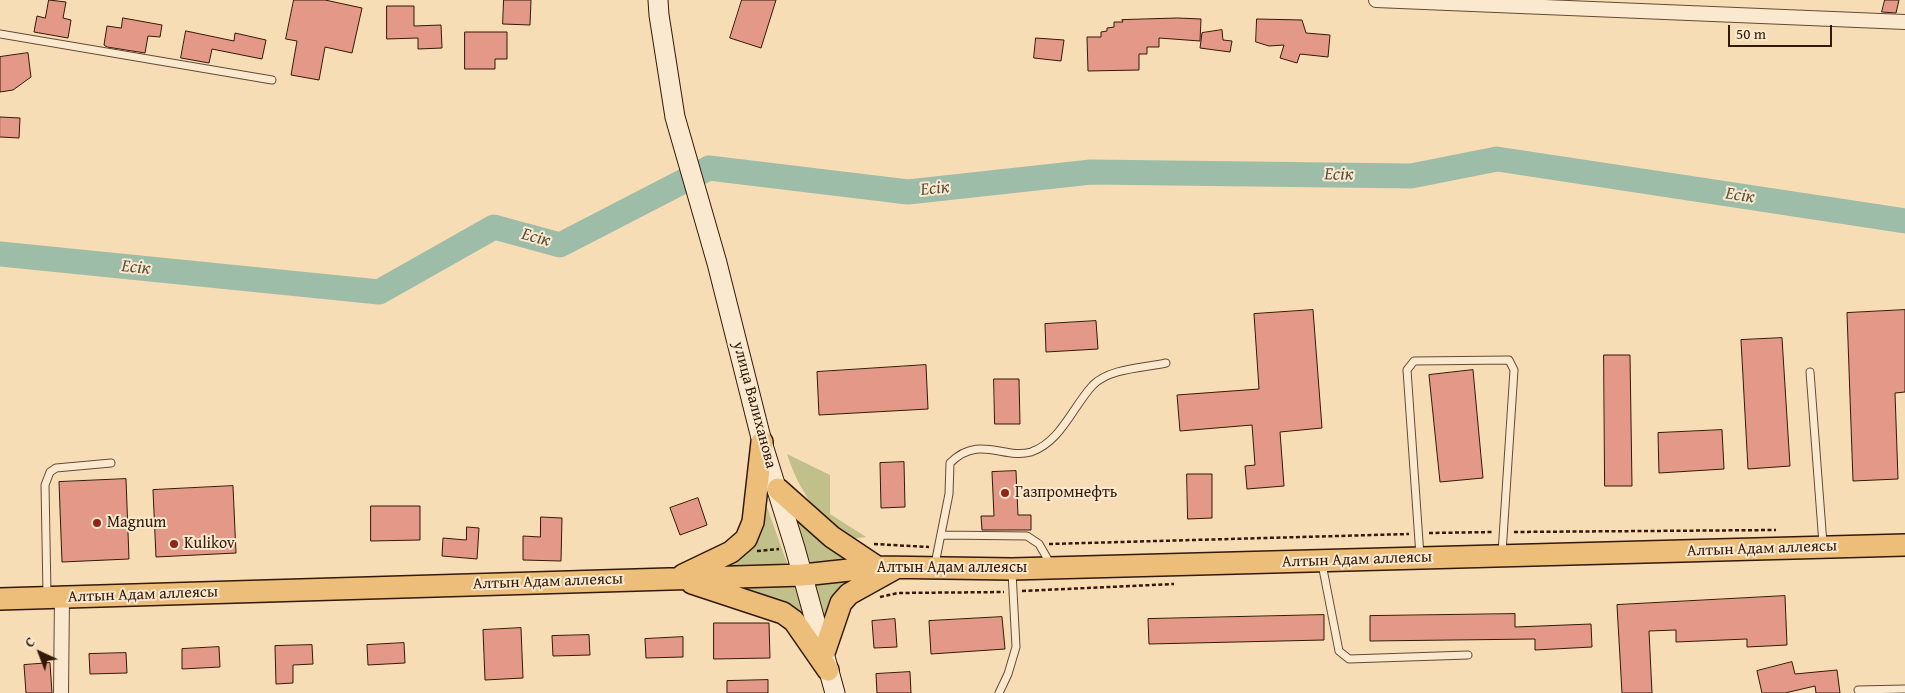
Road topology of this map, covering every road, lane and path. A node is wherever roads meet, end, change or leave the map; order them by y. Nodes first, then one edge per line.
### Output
1 (658, 0) edge
2 (1376, 0) edge
3 (1905, 22) edge
4 (0, 34) edge
5 (272, 80) dead end
6 (1166, 363) dead end
7 (1810, 372) dead end
8 (762, 442) junction
9 (111, 463) dead end
10 (778, 489) junction
11 (1782, 530) dead end
12 (1504, 532) junction
13 (1418, 534) junction
14 (941, 535) junction
15 (872, 544) dead end
16 (1038, 544) junction
17 (1905, 545) edge
18 (939, 547) junction
19 (1823, 547) junction
20 (782, 549) dead end
21 (753, 551) dead end
22 (1501, 556) junction
23 (1420, 558) junction
24 (1322, 561) junction
25 (877, 567) junction
26 (898, 567) junction
27 (1053, 568) junction
28 (1012, 569) junction
29 (934, 570) junction
30 (803, 575) junction
31 (677, 579) junction
32 (54, 597) junction
33 (0, 599) edge
34 (1468, 655) dead end
35 (826, 660) junction
36 (1905, 689) edge
37 (1858, 690) dead end
38 (62, 693) edge
39 (835, 693) edge
40 (999, 693) edge

1 - 8 main road, улица Валиханова
2 - 3 street
4 - 5 lane
6 - 14 lane
7 - 19 lane
8 - 10 main road, улица Валиханова
8 - 31 main road
9 - 32 lane
10 - 25 main road
10 - 30 main road, улица Валиханова
11 - 12 path
12 - 13 path
12 - 13 lane
12 - 22 lane
13 - 16 path
13 - 23 lane
14 - 16 lane
14 - 18 lane
15 - 18 path
16 - 27 lane
17 - 19 main road, Алтын Адам аллеясы
18 - 29 lane
19 - 22 main road, Алтын Адам аллеясы
20 - 21 path
22 - 23 main road, Алтын Адам аллеясы
23 - 24 main road, Алтын Адам аллеясы
24 - 27 main road, Алтын Адам аллеясы
24 - 34 lane
25 - 26 main road, Алтын Адам аллеясы
25 - 30 main road, Алтын Адам аллеясы
26 - 29 main road, Алтын Адам аллеясы
26 - 35 main road
27 - 28 main road, Алтын Адам аллеясы
28 - 29 main road, Алтын Адам аллеясы
28 - 40 lane
30 - 31 main road, Алтын Адам аллеясы
30 - 35 main road, улица Валиханова
31 - 32 main road, Алтын Адам аллеясы
31 - 35 main road
32 - 33 main road, Алтын Адам аллеясы
32 - 38 street
35 - 39 main road, улица Валиханова
36 - 37 lane

